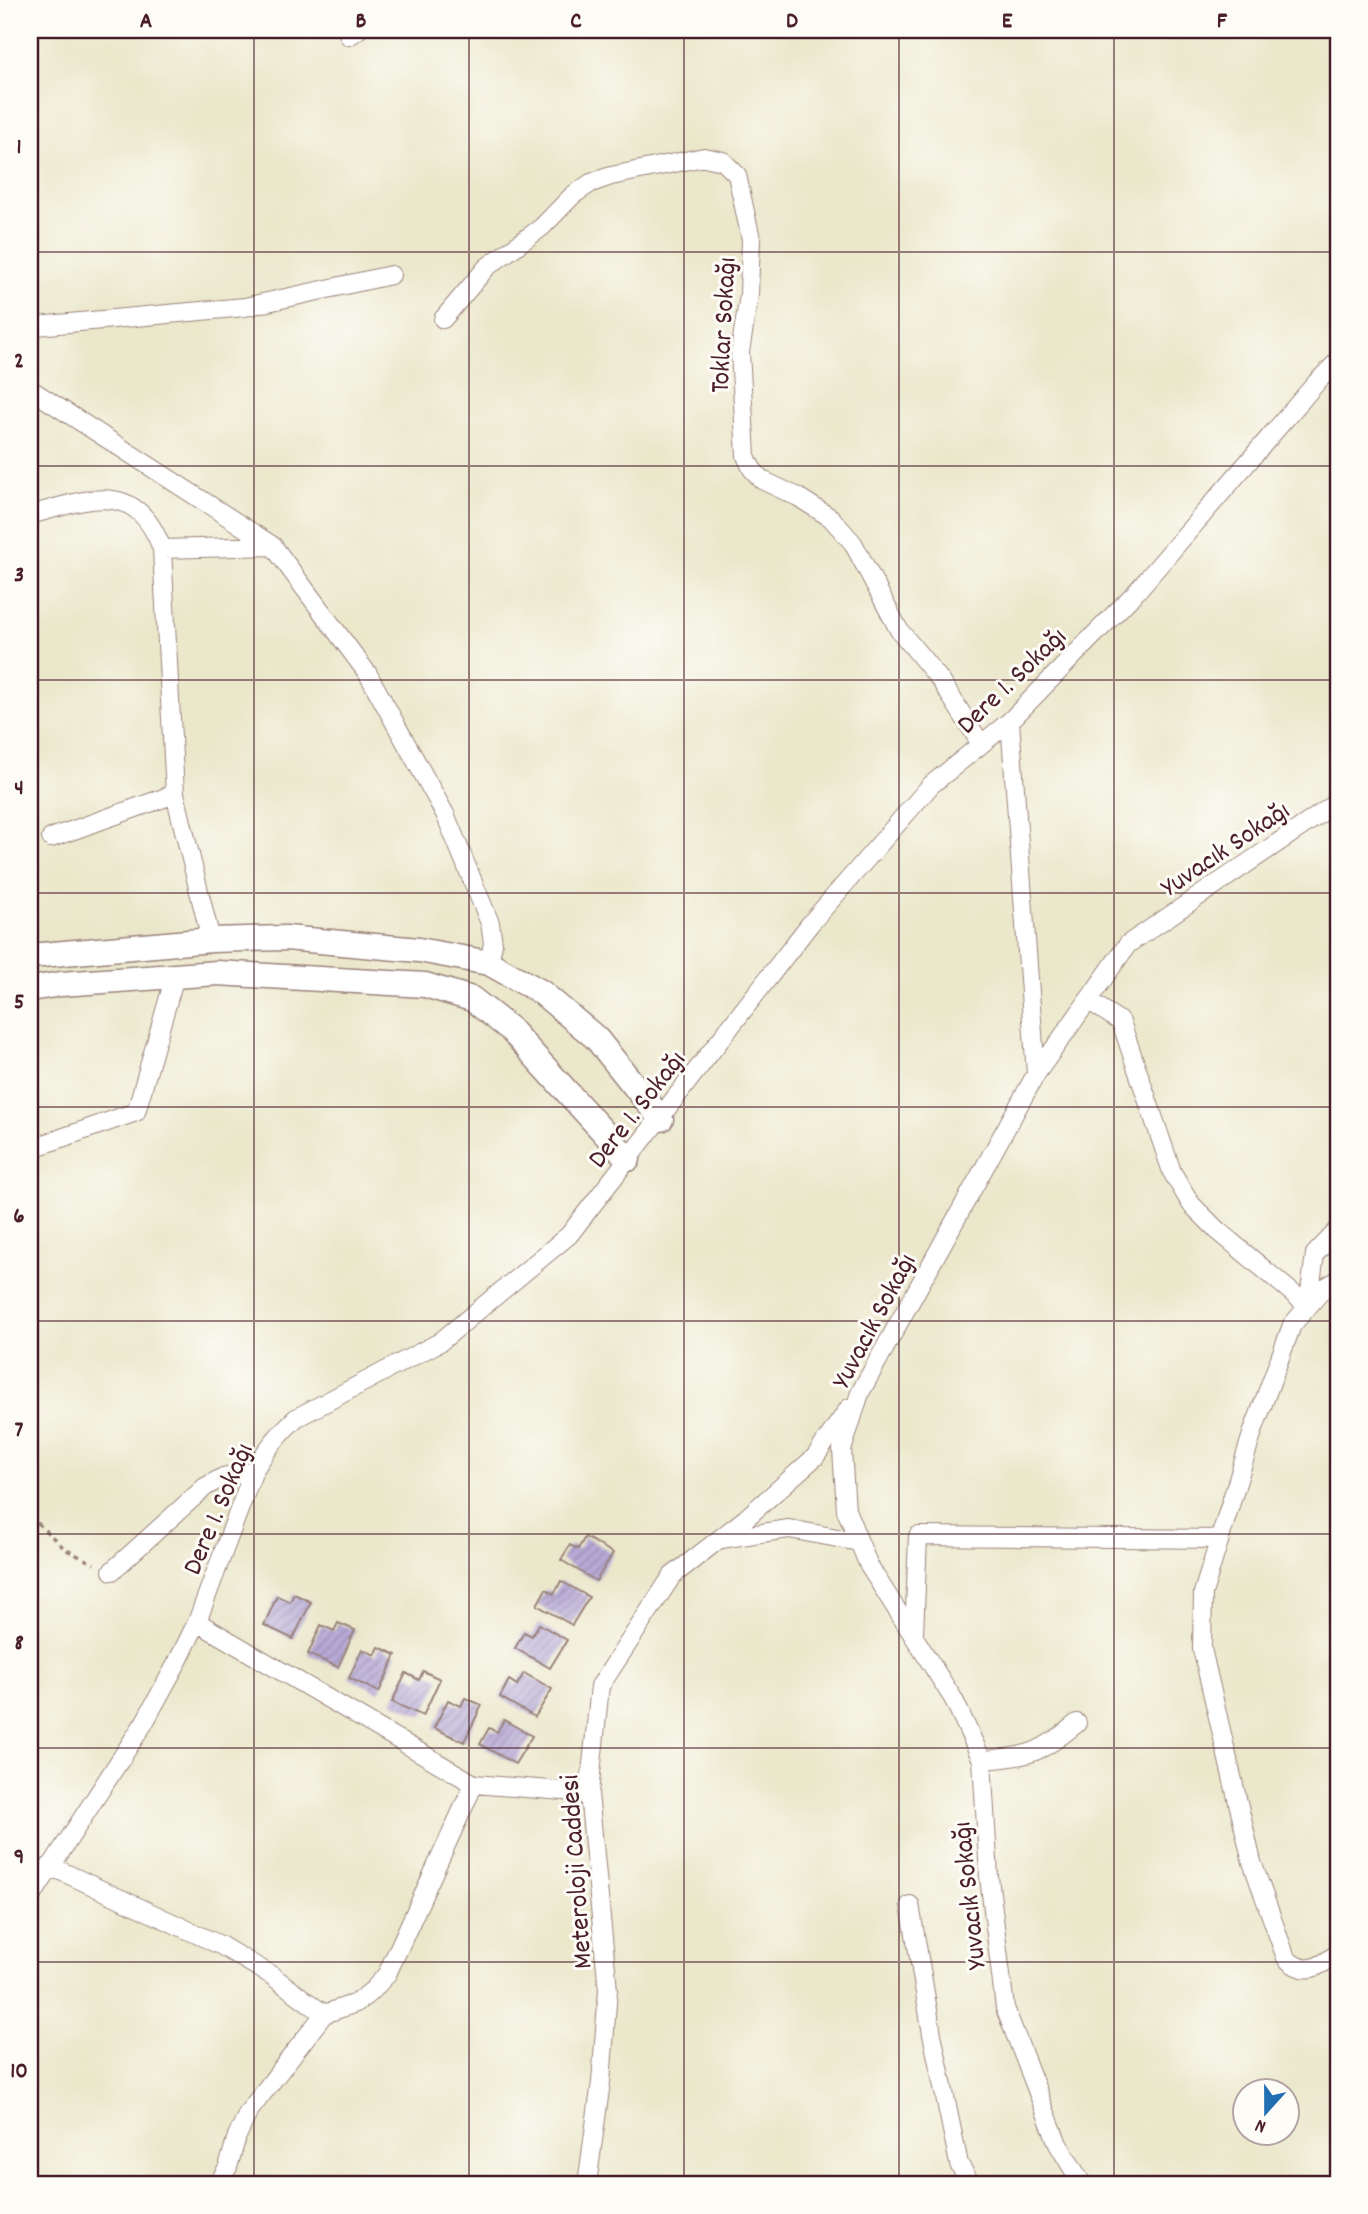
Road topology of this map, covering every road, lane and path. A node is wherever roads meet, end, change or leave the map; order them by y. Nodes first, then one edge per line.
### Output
1 (391, 275) dead end
2 (443, 319) dead end
3 (30, 330) edge
4 (1338, 361) edge
5 (30, 389) edge
6 (30, 514) edge
7 (273, 546) junction
8 (162, 549) junction
9 (1010, 721) junction
10 (981, 744) junction
11 (175, 794) junction
12 (1338, 802) edge
13 (51, 838) dead end
14 (211, 940) junction
15 (30, 956) edge
16 (489, 963) junction
17 (175, 976) junction
18 (30, 989) edge
19 (1088, 1000) junction
20 (1036, 1074) junction
21 (660, 1119) junction
22 (30, 1149) edge
23 (628, 1159) junction
24 (1338, 1230) edge
25 (1338, 1280) edge
26 (1308, 1306) junction
27 (859, 1393) junction
28 (254, 1470) junction
29 (30, 1516) edge
30 (1219, 1539) junction
31 (718, 1540) junction
32 (859, 1542) junction
33 (112, 1571) joint
34 (197, 1622) junction
35 (914, 1634) junction
36 (1077, 1723) dead end
37 (982, 1760) junction
38 (474, 1784) junction
39 (589, 1793) junction
40 (50, 1866) junction
41 (30, 1899) edge
42 (910, 1905) dead end
43 (1338, 1953) edge
44 (324, 2014) junction
45 (218, 2184) edge
46 (587, 2184) edge
47 (971, 2184) edge
48 (1082, 2184) edge

1 - 3 street
2 - 10 street, Toklar Sokağı
4 - 9 street, Dere 1. Sokağı
5 - 7 street
6 - 8 street
7 - 8 street
7 - 16 street
8 - 11 street
9 - 10 street, Dere 1. Sokağı
9 - 20 street
10 - 21 street, Dere 1. Sokağı
11 - 13 street
11 - 14 street
12 - 19 street, Yuvacık Sokağı
14 - 15 street
14 - 16 street
16 - 21 street
17 - 18 street
17 - 22 street
17 - 23 street
19 - 20 street, Yuvacık Sokağı
19 - 26 street
20 - 27 street, Yuvacık Sokağı
21 - 23 street, Dere 1. Sokağı
23 - 28 street, Dere 1. Sokağı
24 - 26 street
25 - 26 street
26 - 30 street
27 - 31 street, Meteroloji Caddesi
27 - 32 street, Yuvacık Sokağı
28 - 33 street
28 - 34 street, Dere 1. Sokağı
29 - 33 path
30 - 35 street
30 - 43 street
31 - 32 street
31 - 39 street, Meteroloji Caddesi
32 - 35 street, Yuvacık Sokağı
34 - 38 street
34 - 40 street, Dere 1. Sokağı
35 - 37 street, Yuvacık Sokağı
36 - 37 street
37 - 48 street, Yuvacık Sokağı
38 - 39 street
38 - 44 street
39 - 46 street, Meteroloji Caddesi
40 - 41 street, Dere 1. Sokağı
40 - 44 street
42 - 47 street
44 - 45 street

